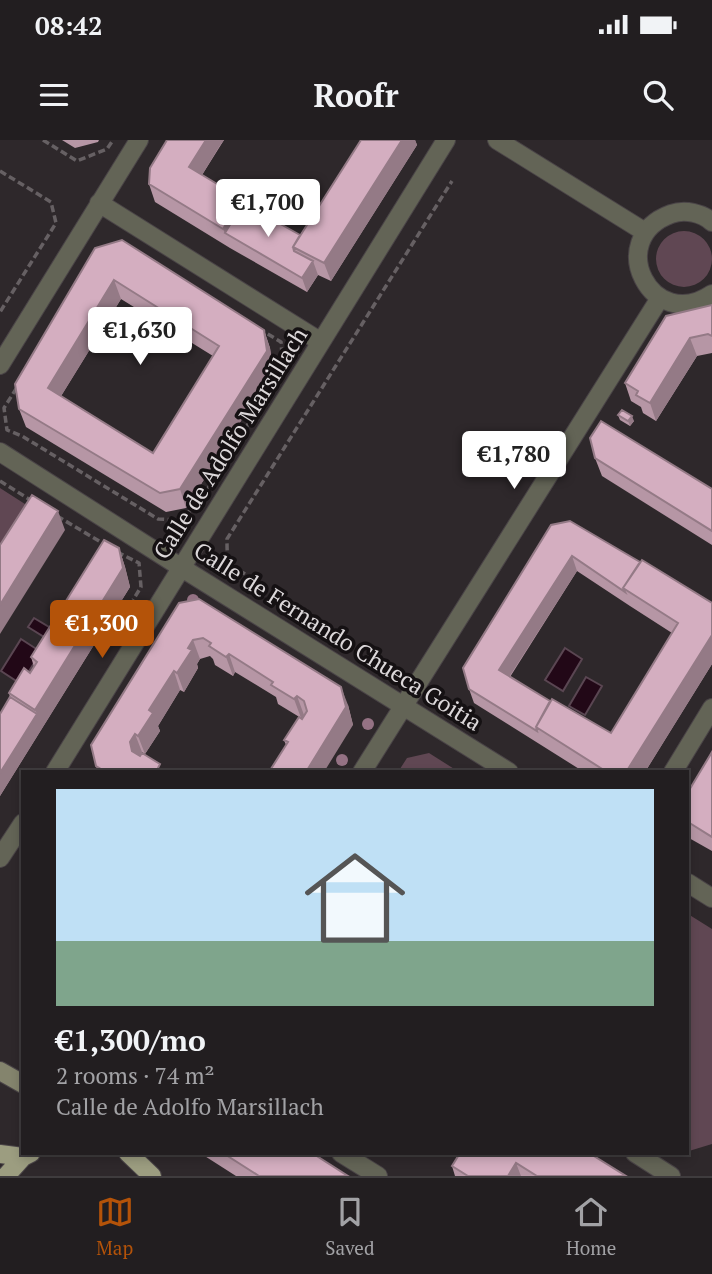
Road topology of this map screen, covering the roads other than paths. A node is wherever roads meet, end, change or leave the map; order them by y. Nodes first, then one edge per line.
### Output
1 (139, 140) edge
2 (446, 140) edge
3 (496, 140) edge
4 (99, 204) junction
5 (710, 217) edge
6 (645, 232) junction
7 (712, 295) edge
8 (660, 298) junction
9 (321, 342) junction
10 (0, 365) edge
11 (0, 452) edge
12 (182, 568) junction
13 (402, 705) junction
14 (712, 708) edge
15 (55, 770) edge
16 (363, 770) edge
17 (506, 770) edge
18 (674, 770) edge
19 (21, 826) edge
20 (0, 858) edge
21 (689, 884) edge
22 (712, 898) edge
23 (0, 1071) edge
24 (21, 1083) edge
25 (0, 1154) edge
26 (21, 1155) edge
27 (27, 1155) edge
28 (130, 1155) edge
29 (344, 1155) edge
30 (638, 1155) edge
31 (153, 1174) edge
32 (6, 1176) edge
33 (378, 1176) edge
34 (671, 1176) edge

1 - 4 street
2 - 9 street, Calle de Adolfo Marsillach
3 - 6 street
4 - 9 street
4 - 10 street
5 - 6 street
6 - 8 street
7 - 8 street
8 - 13 street
9 - 12 street, Calle de Adolfo Marsillach
11 - 12 street, Calle de Fernando Chueca Goitia
12 - 13 street, Calle de Fernando Chueca Goitia
12 - 15 street, Calle de Adolfo Marsillach
13 - 16 street
13 - 17 street, Calle de Fernando Chueca Goitia
14 - 18 street
19 - 20 street
21 - 22 street
23 - 24 street
25 - 26 main road
27 - 32 main road
28 - 31 main road
29 - 33 street
30 - 34 street

